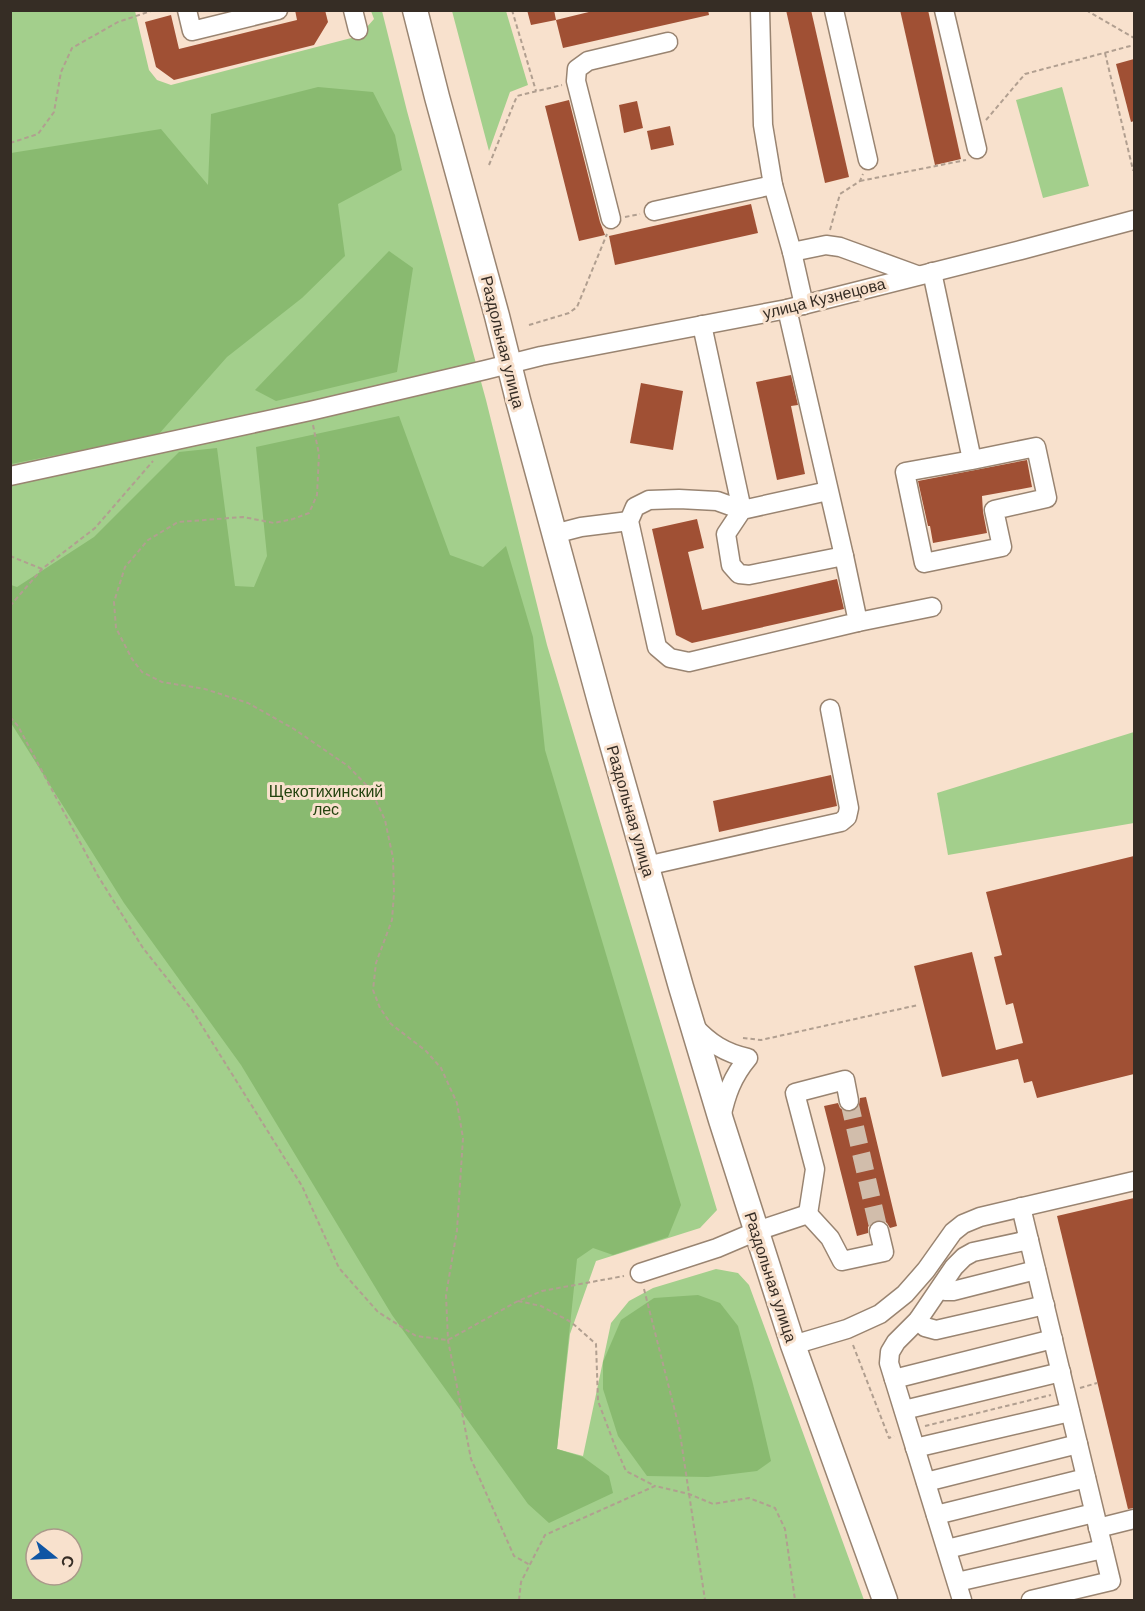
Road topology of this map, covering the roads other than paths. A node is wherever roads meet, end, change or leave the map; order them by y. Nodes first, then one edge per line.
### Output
1 (187, 10) edge
2 (278, 10) edge
3 (353, 10) edge
4 (415, 10) edge
5 (760, 10) edge
6 (834, 10) edge
7 (944, 10) edge
8 (357, 30) dead end
9 (668, 42) dead end
10 (975, 142) road end
11 (868, 160) road end
12 (772, 185) junction
13 (654, 211) road end
14 (610, 219) road end
15 (1134, 220) edge
16 (792, 252) junction
17 (924, 274) junction
18 (795, 307) junction
19 (702, 325) junction
20 (510, 364) junction
21 (972, 460) junction
22 (10, 476) edge
23 (828, 491) junction
24 (742, 510) junction
25 (629, 521) junction
26 (554, 534) junction
27 (844, 556) junction
28 (932, 607) dead end
29 (858, 622) junction
30 (830, 709) dead end
31 (646, 866) junction
32 (692, 1024) junction
33 (849, 1101) tunnel mouth
34 (721, 1120) junction
35 (1134, 1181) edge
36 (1021, 1207) junction
37 (808, 1214) junction
38 (758, 1231) junction
39 (879, 1231) tunnel mouth
40 (1029, 1240) junction
41 (1036, 1270) junction
42 (640, 1273) road end
43 (940, 1289) junction
44 (1045, 1305) junction
45 (918, 1320) junction
46 (1053, 1339) junction
47 (793, 1345) junction
48 (1061, 1372) junction
49 (894, 1379) junction
50 (904, 1410) junction
51 (1070, 1412) junction
52 (1078, 1444) junction
53 (915, 1448) junction
54 (1086, 1478) junction
55 (926, 1482) junction
56 (936, 1515) junction
57 (1134, 1519) edge
58 (1096, 1520) junction
59 (1103, 1549) junction
60 (947, 1550) junction
61 (957, 1582) junction
62 (885, 1600) edge
63 (962, 1600) edge
64 (1031, 1600) edge

1 - 2 street
3 - 8 street
4 - 20 main road, Раздольная улица
5 - 12 street
6 - 11 street
7 - 10 street
9 - 14 street
12 - 13 street
12 - 16 street
15 - 17 street, улица Кузнецова
16 - 17 street
16 - 18 street
17 - 18 street, улица Кузнецова
17 - 21 street
18 - 19 street, улица Кузнецова
18 - 23 street
19 - 20 street, улица Кузнецова
19 - 24 street
20 - 22 street, улица Кузнецова
20 - 26 main road, Раздольная улица
21 - 21 street
23 - 24 street
23 - 27 street
24 - 25 street
24 - 27 street
25 - 26 street
25 - 29 street
26 - 31 main road, Раздольная улица
27 - 29 street
28 - 29 street
30 - 31 street
31 - 32 main road, Раздольная улица
32 - 34 main road, Раздольная улица
32 - 34 street
33 - 37 street
34 - 38 main road, Раздольная улица
35 - 36 street
36 - 40 street
36 - 47 street
37 - 38 street
37 - 39 street
38 - 42 street
38 - 47 main road, Раздольная улица
40 - 41 street
40 - 43 street
41 - 43 street
41 - 44 street
43 - 45 street
44 - 45 street
44 - 46 street
45 - 49 street
46 - 48 street
46 - 49 street
47 - 62 main road, Раздольная улица
48 - 50 street
48 - 51 street
49 - 50 street
50 - 53 street
51 - 52 street
51 - 53 street
52 - 54 street
52 - 55 street
53 - 55 street
54 - 56 street
54 - 58 street
55 - 56 street
56 - 60 street
57 - 58 street
58 - 59 street
58 - 60 street
59 - 61 street
59 - 64 street
60 - 61 street
61 - 63 street

